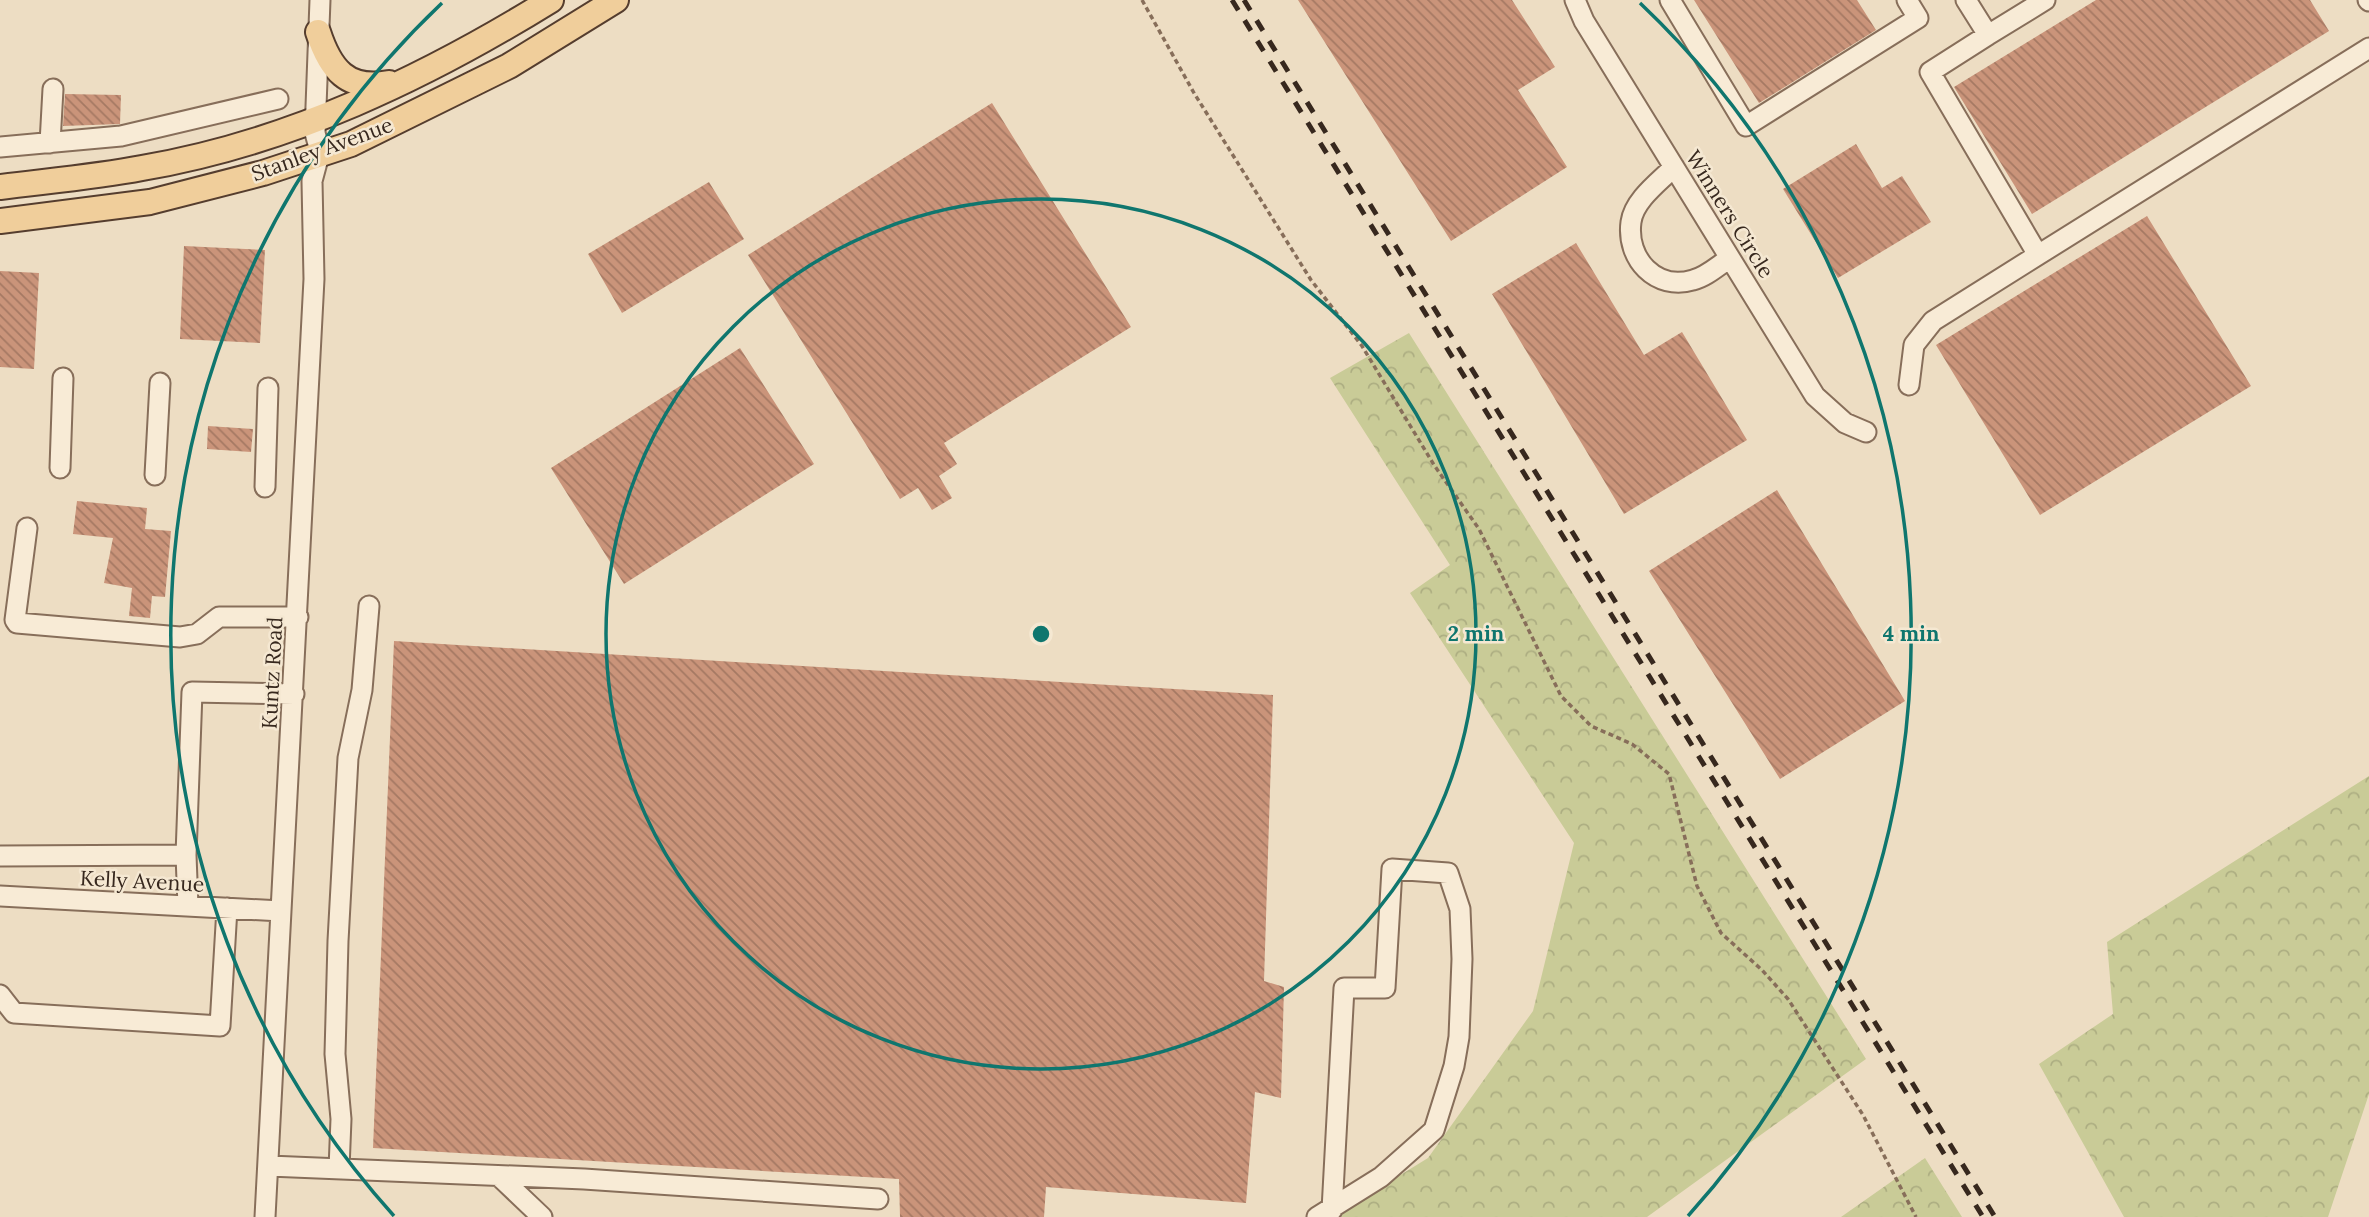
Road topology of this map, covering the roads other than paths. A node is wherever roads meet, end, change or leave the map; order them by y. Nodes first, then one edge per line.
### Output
1 (320, 0) edge
2 (551, 0) edge
3 (616, 0) edge
4 (1575, 0) edge
5 (1670, 0) edge
6 (1907, 0) edge
7 (1966, 0) edge
8 (2045, 0) edge
9 (318, 32) junction
10 (1988, 36) junction
11 (2369, 48) edge
12 (410, 79) junction
13 (53, 89) dead end
14 (278, 99) dead end
15 (317, 135) junction
16 (50, 144) junction
17 (0, 147) edge
18 (1674, 167) junction
19 (0, 187) edge
20 (0, 221) edge
21 (2038, 255) junction
22 (1730, 258) junction
23 (63, 379) dead end
24 (160, 383) dead end
25 (1909, 384) dead end
26 (268, 388) dead end
27 (1866, 432) dead end
28 (60, 468) dead end
29 (155, 475) dead end
30 (265, 487) dead end
31 (27, 528) dead end
32 (369, 606) dead end
33 (298, 618) junction
34 (294, 694) junction
35 (186, 855) junction
36 (0, 856) edge
37 (0, 896) edge
38 (188, 906) junction
39 (227, 908) junction
40 (281, 911) junction
41 (0, 995) edge
42 (269, 1166) junction
43 (339, 1169) junction
44 (499, 1175) junction
45 (878, 1199) dead end
46 (1324, 1213) edge
47 (265, 1217) edge
48 (542, 1217) edge

1 - 9 street, Kuntz Road
2 - 12 main road, Stanley Avenue
3 - 15 main road, Stanley Avenue
4 - 18 street, Winners Circle
5 - 6 street
7 - 10 street
8 - 10 street
9 - 12 main road
9 - 15 street, Kuntz Road
10 - 21 street
11 - 21 street
12 - 15 main road, Stanley Avenue
13 - 16 street
14 - 16 street
15 - 19 main road, Stanley Avenue
15 - 20 main road, Stanley Avenue
15 - 33 street, Kuntz Road
16 - 17 street
18 - 22 street, Winners Circle
18 - 22 street
21 - 25 street
22 - 27 street, Winners Circle
23 - 28 street
24 - 29 street
26 - 30 street
31 - 33 street
32 - 43 street
33 - 34 street, Kuntz Road
34 - 35 street
34 - 40 street, Kuntz Road
35 - 36 street
35 - 38 street
37 - 38 street, Kelly Avenue
38 - 39 street, Kelly Avenue
39 - 40 street, Kelly Avenue
39 - 41 street
40 - 42 street, Kuntz Road
42 - 43 street
42 - 47 street, Kuntz Road
43 - 44 street
44 - 45 street
44 - 48 street
46 - 46 street

